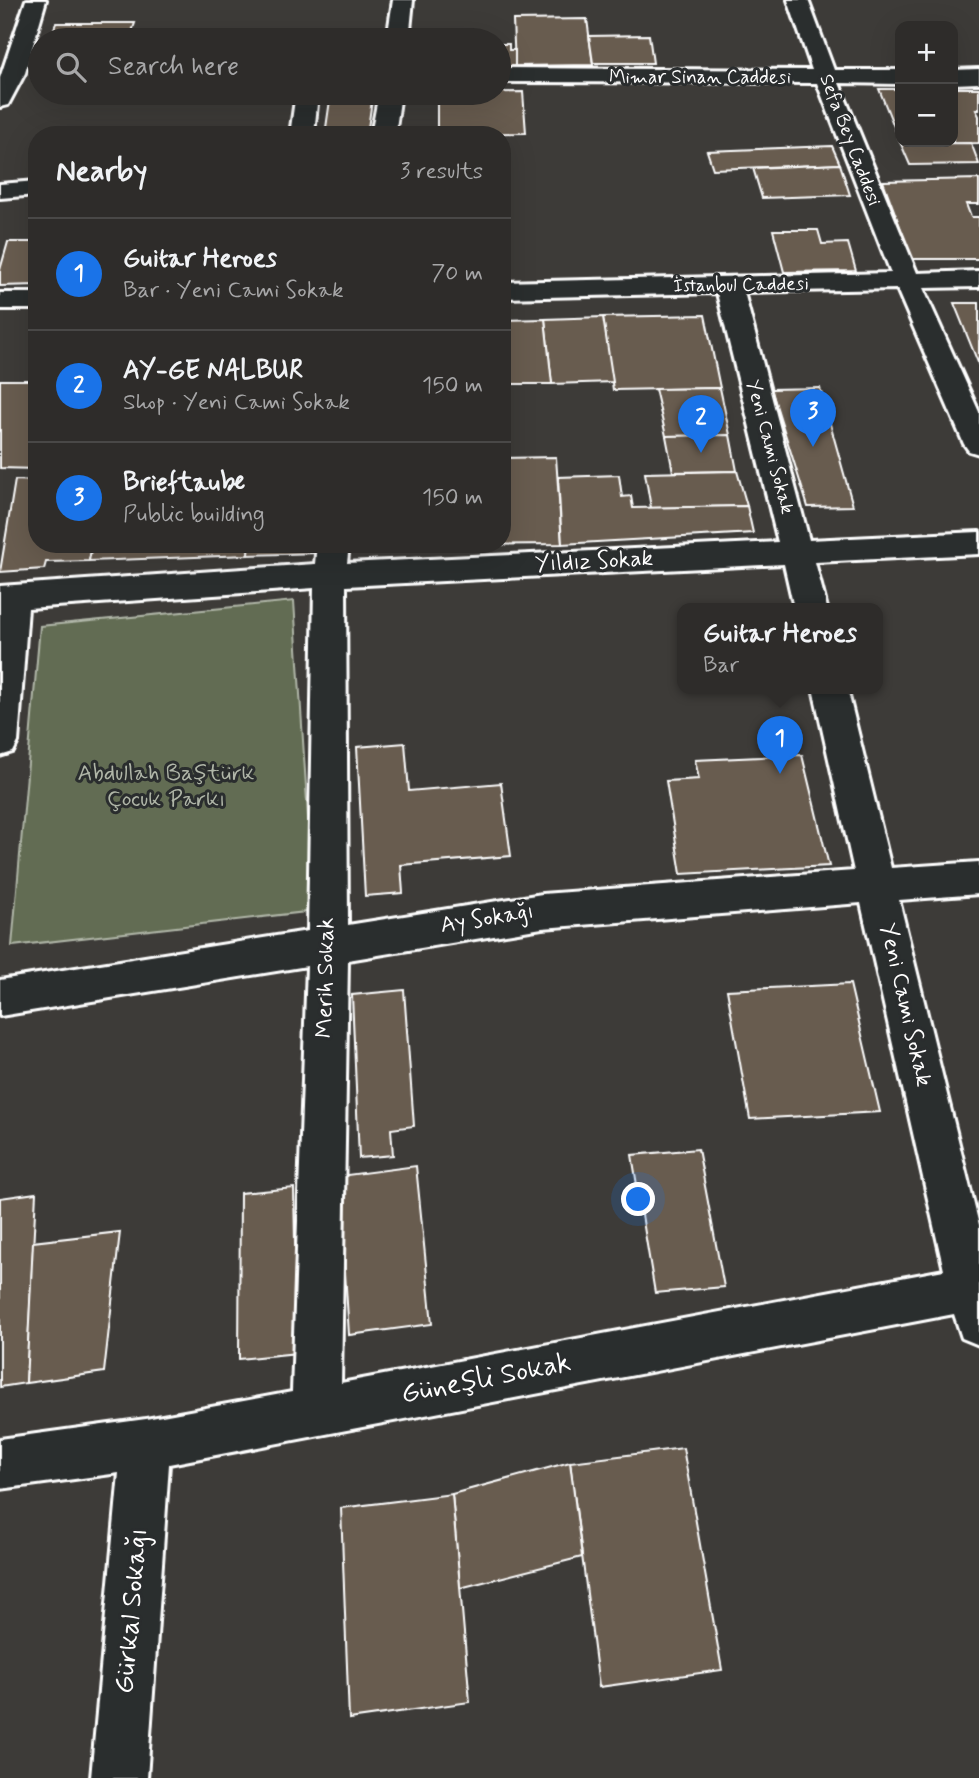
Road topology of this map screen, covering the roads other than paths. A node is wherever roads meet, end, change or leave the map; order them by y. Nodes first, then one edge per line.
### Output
1 (36, 0) edge
2 (403, 0) edge
3 (798, 0) edge
4 (400, 28) edge
5 (7, 73) edge
6 (28, 73) edge
7 (511, 75) edge
8 (979, 76) edge
9 (895, 77) edge
10 (958, 77) edge
11 (825, 78) junction
12 (0, 100) edge
13 (306, 105) edge
14 (388, 105) edge
15 (303, 126) edge
16 (384, 126) edge
17 (28, 189) edge
18 (0, 191) edge
19 (979, 279) edge
20 (904, 280) junction
21 (729, 286) junction
22 (511, 290) edge
23 (28, 301) edge
24 (0, 302) edge
25 (979, 444) edge
26 (979, 543) edge
27 (798, 551) junction
28 (331, 560) edge
29 (6, 598) edge
30 (810, 603) edge
31 (831, 694) edge
32 (0, 742) edge
33 (979, 878) edge
34 (876, 885) junction
35 (328, 944) junction
36 (0, 998) edge
37 (975, 1304) edge
38 (316, 1411) junction
39 (146, 1444) junction
40 (0, 1464) edge
41 (119, 1778) edge

1 - 5 street
2 - 4 street
3 - 11 street, Sefa Bey Caddesi
5 - 6 street
5 - 12 street
7 - 11 street, Mimar Sinan Caddesi
8 - 10 street
9 - 11 street, Mimar Sinan Caddesi
11 - 20 street, Sefa Bey Caddesi
13 - 15 street
14 - 16 street
17 - 18 street
19 - 20 street, İstanbul Caddesi
20 - 21 street, İstanbul Caddesi
20 - 25 street, Sefa Bey Caddesi
21 - 22 street, İstanbul Caddesi
21 - 27 street, Yeni Cami Sokak
23 - 24 street
26 - 27 street, Yıldız Sokak
27 - 28 street, Yıldız Sokak
27 - 30 street, Yeni Cami Sokak
28 - 29 street, Yıldız Sokak
28 - 35 street, Merih Sokak
29 - 32 street
31 - 34 street, Yeni Cami Sokak
33 - 34 street, Ay Sokağı
34 - 35 street, Ay Sokağı
34 - 37 street, Yeni Cami Sokak
35 - 36 street, Ay Sokağı
35 - 38 street, Merih Sokak
37 - 38 street, Güneşli Sokak
38 - 39 street, Güneşli Sokak
39 - 40 street, Güneşli Sokak
39 - 41 street, Gürkal Sokağı

